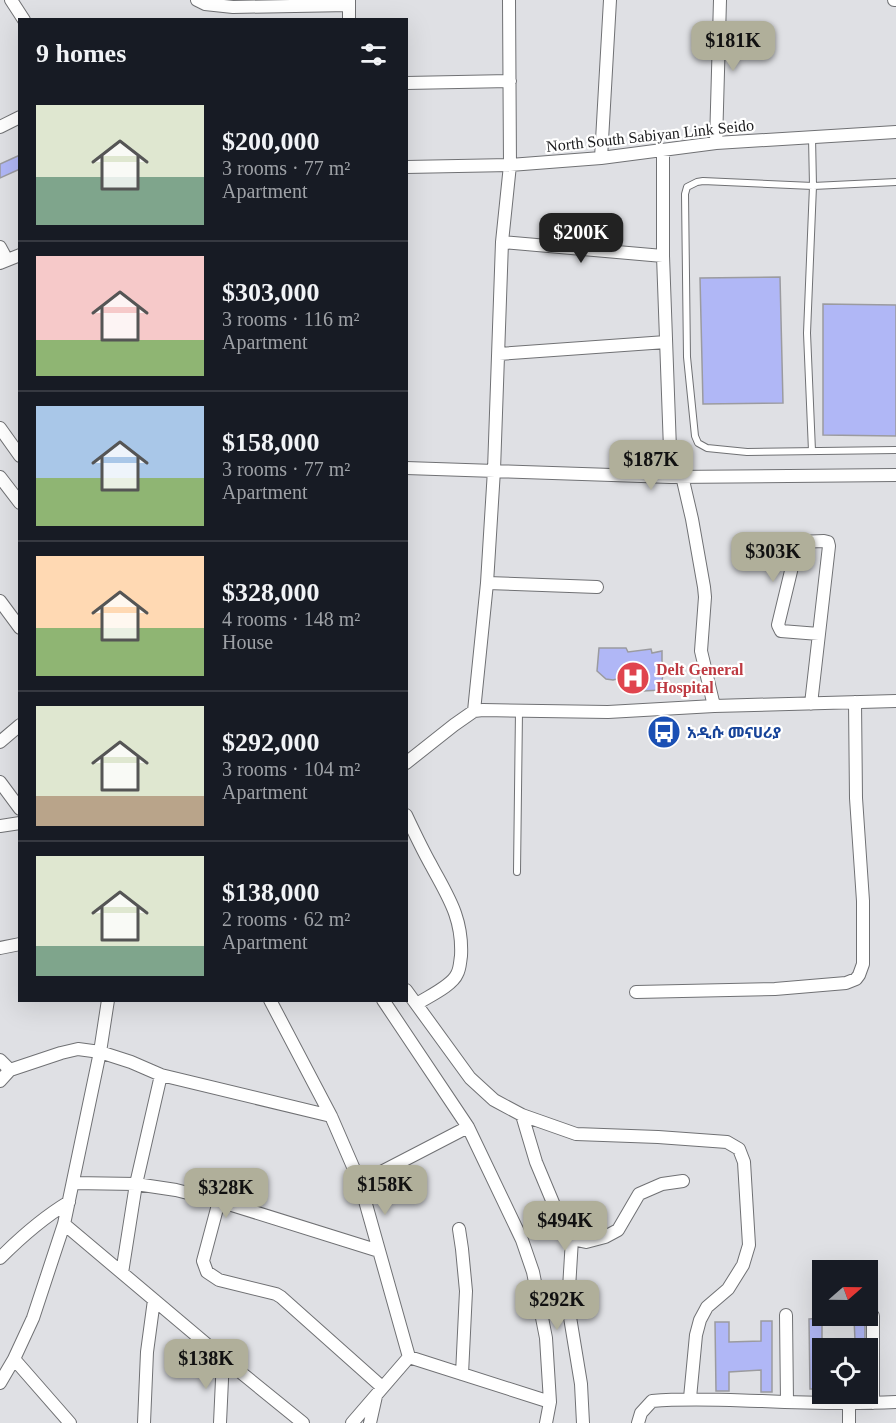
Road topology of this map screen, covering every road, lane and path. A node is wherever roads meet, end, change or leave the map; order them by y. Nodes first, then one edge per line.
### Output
1 (11, 0) edge
2 (196, 0) edge
3 (509, 0) edge
4 (610, 0) edge
5 (720, 0) edge
6 (349, 2) edge
7 (233, 9) edge
8 (23, 18) edge
9 (349, 18) edge
10 (510, 81) junction
11 (408, 83) edge
12 (18, 118) edge
13 (0, 127) edge
14 (896, 132) edge
15 (812, 136) junction
16 (716, 142) junction
17 (663, 150) junction
18 (601, 158) junction
19 (510, 165) junction
20 (408, 167) edge
21 (896, 182) edge
22 (813, 186) junction
23 (502, 242) junction
24 (0, 248) edge
25 (18, 256) edge
26 (663, 256) junction
27 (4, 262) edge
28 (666, 342) junction
29 (499, 354) junction
30 (0, 428) edge
31 (896, 450) edge
32 (812, 451) junction
33 (18, 453) edge
34 (408, 468) edge
35 (494, 470) junction
36 (896, 475) edge
37 (677, 476) junction
38 (0, 477) edge
39 (18, 500) edge
40 (487, 583) junction
41 (597, 587) dead end
42 (2, 609) edge
43 (18, 623) edge
44 (819, 634) junction
45 (896, 701) edge
46 (855, 702) junction
47 (811, 704) junction
48 (714, 706) junction
49 (474, 711) junction
50 (519, 711) junction
51 (18, 727) edge
52 (0, 742) edge
53 (408, 761) edge
54 (0, 782) edge
55 (18, 806) edge
56 (408, 819) edge
57 (18, 823) edge
58 (0, 826) edge
59 (517, 872) dead end
60 (18, 944) edge
61 (0, 948) edge
62 (408, 993) edge
63 (636, 993) dead end
64 (108, 1002) edge
65 (271, 1002) edge
66 (384, 1002) edge
67 (417, 1004) junction
68 (100, 1052) junction
69 (0, 1060) edge
70 (10, 1070) junction
71 (161, 1075) junction
72 (0, 1081) edge
73 (331, 1116) junction
74 (522, 1116) junction
75 (468, 1127) junction
76 (683, 1181) dead end
77 (73, 1183) junction
78 (360, 1183) junction
79 (136, 1184) junction
80 (219, 1201) junction
81 (69, 1202) junction
82 (64, 1224) junction
83 (459, 1229) dead end
84 (572, 1239) junction
85 (379, 1251) junction
86 (0, 1258) edge
87 (122, 1273) junction
88 (154, 1300) junction
89 (786, 1315) dead end
90 (409, 1357) junction
91 (224, 1358) junction
92 (14, 1359) junction
93 (462, 1374) junction
94 (0, 1383) edge
95 (379, 1391) junction
96 (690, 1398) junction
97 (550, 1402) junction
98 (787, 1402) junction
99 (896, 1402) edge
100 (812, 1403) edge
101 (878, 1403) edge
102 (849, 1404) edge
103 (70, 1423) edge
104 (144, 1423) edge
105 (220, 1423) edge
106 (303, 1423) edge
107 (352, 1423) edge
108 (370, 1423) edge
109 (546, 1423) edge
110 (584, 1423) edge
111 (638, 1423) edge
112 (849, 1423) edge

1 - 8 street
2 - 7 street
3 - 10 street
4 - 18 street
5 - 16 street
6 - 7 street
6 - 9 street
10 - 11 street
10 - 19 street
12 - 13 street
14 - 15 street, North South Sabiyan Link Seido
15 - 16 street, North South Sabiyan Link Seido
15 - 22 lane
16 - 17 street, North South Sabiyan Link Seido
17 - 18 street, North South Sabiyan Link Seido
17 - 26 street
18 - 19 street, North South Sabiyan Link Seido
19 - 20 street, North South Sabiyan Link Seido
19 - 23 street
21 - 22 lane
22 - 32 lane
22 - 32 lane
23 - 26 street
23 - 29 street
24 - 27 street
25 - 27 street
26 - 28 street
28 - 29 street
28 - 37 street
29 - 35 street
30 - 33 street
31 - 32 lane
34 - 35 street
35 - 37 street
35 - 40 street
36 - 37 street
37 - 48 street
38 - 39 street
40 - 41 street
40 - 49 street
42 - 43 street
44 - 44 street
44 - 47 street
45 - 46 street
46 - 47 street
46 - 63 street
47 - 48 street
48 - 50 street
49 - 50 street
49 - 53 street
50 - 59 lane
51 - 52 street
54 - 55 street
56 - 67 street
57 - 58 street
60 - 61 street
62 - 67 street
64 - 68 street
65 - 73 street
66 - 75 street
67 - 74 street
68 - 70 street
68 - 71 street
68 - 77 street
69 - 70 street
70 - 72 street
71 - 73 street
71 - 79 street
73 - 78 street
74 - 84 street
74 - 96 street
75 - 78 street
75 - 97 street
76 - 84 street
77 - 79 street
77 - 81 street
78 - 85 street
79 - 80 street
79 - 87 street
80 - 85 street
80 - 95 street
81 - 82 street
81 - 86 street
82 - 87 street
82 - 92 street
83 - 93 street
84 - 110 street
85 - 90 street
87 - 88 street
88 - 91 street
88 - 104 street
89 - 98 street
90 - 93 street
90 - 95 street
91 - 105 street
91 - 106 street
92 - 94 street
92 - 103 street
93 - 97 street
95 - 107 street
95 - 108 street
96 - 98 street
96 - 111 street
97 - 109 street
98 - 100 street
99 - 101 street
102 - 112 street

